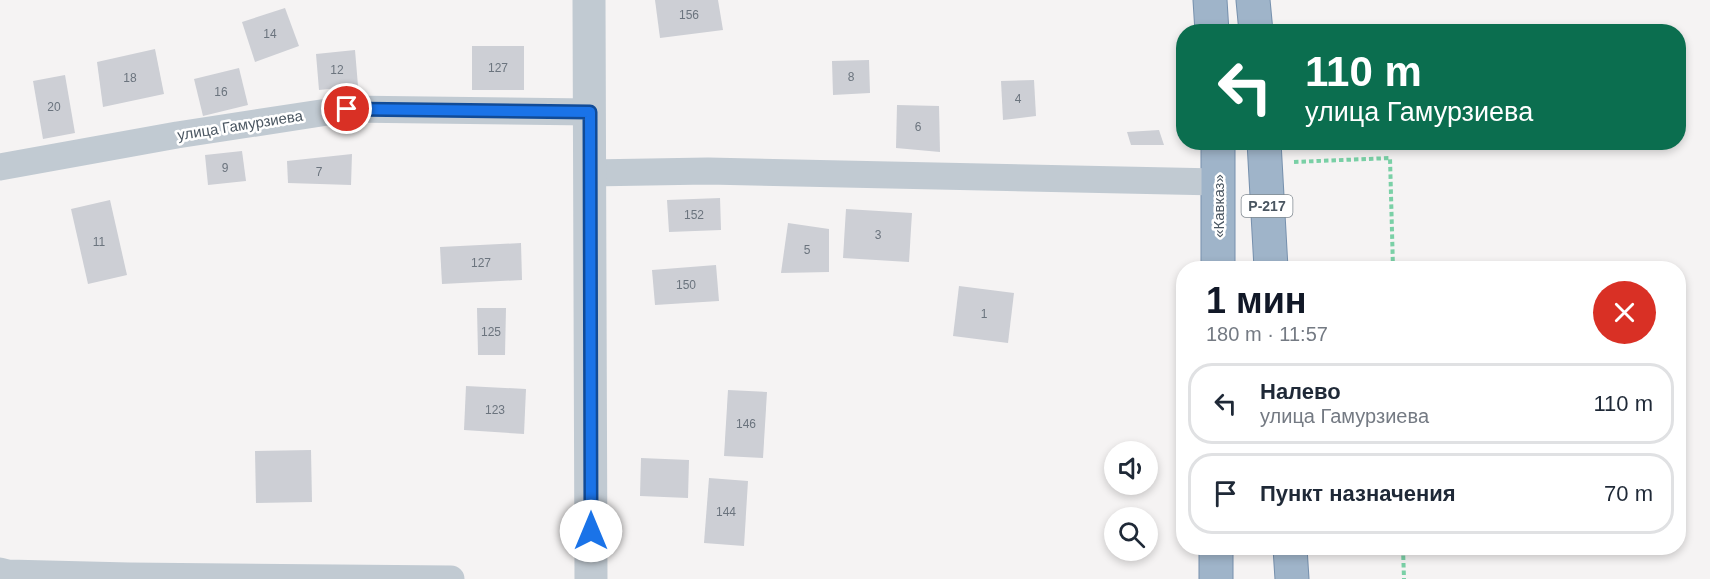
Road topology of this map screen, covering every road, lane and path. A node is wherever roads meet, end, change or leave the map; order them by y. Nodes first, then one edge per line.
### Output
1 (589, 0) edge
2 (1210, 0) edge
3 (1252, 0) edge
4 (1212, 24) edge
5 (1255, 24) edge
6 (590, 112) junction
7 (1218, 150) edge
8 (1264, 153) edge
9 (0, 167) edge
10 (590, 173) junction
11 (1218, 182) junction
12 (1218, 261) edge
13 (1271, 261) edge
14 (1393, 261) edge
15 (1216, 555) edge
16 (1290, 555) edge
17 (1403, 555) edge
18 (0, 570) edge
19 (451, 579) edge
20 (591, 579) edge
21 (1216, 579) edge
22 (1292, 579) edge
23 (1404, 579) edge

1 - 6 street
2 - 4 highway
3 - 5 highway
6 - 9 street, улица Гамурзиева
6 - 10 street
7 - 11 highway, «Кавказ»
8 - 13 highway, Р-217
8 - 14 path
10 - 11 street
10 - 20 street
11 - 12 highway, «Кавказ»
15 - 21 highway
16 - 22 highway
17 - 23 path
18 - 19 street

